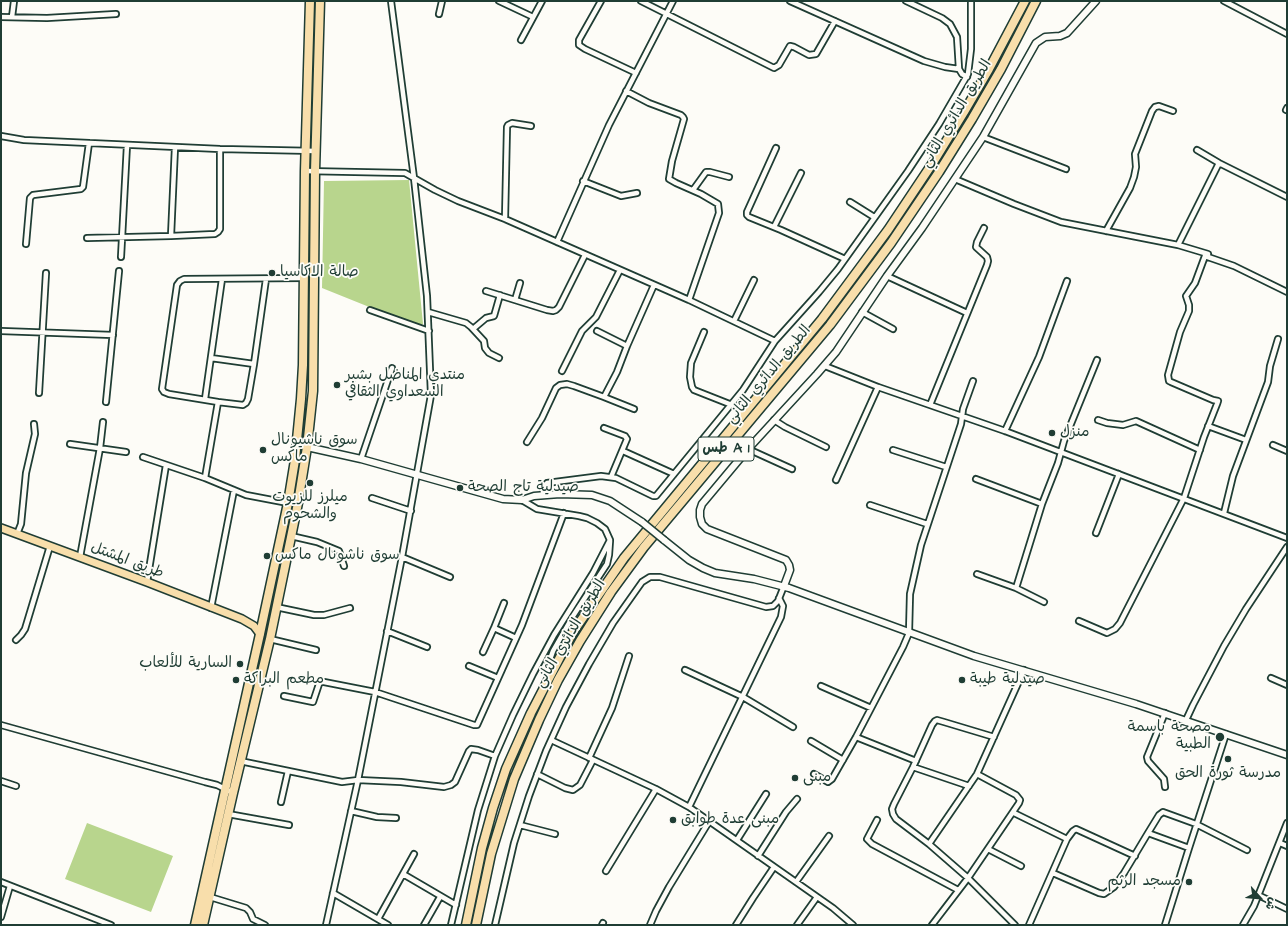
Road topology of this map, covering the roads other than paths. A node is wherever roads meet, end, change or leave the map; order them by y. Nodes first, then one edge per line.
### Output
1 (14, 1) edge
2 (310, 1) edge
3 (320, 1) edge
4 (391, 1) edge
5 (442, 1) edge
6 (499, 1) edge
7 (542, 1) edge
8 (601, 1) edge
9 (641, 1) edge
10 (673, 1) edge
11 (790, 1) edge
12 (906, 1) edge
13 (971, 1) edge
14 (1025, 1) edge
15 (1036, 1) edge
16 (1096, 1) edge
17 (1224, 1) edge
18 (116, 14) dead end
19 (439, 14) dead end
20 (666, 14) junction
21 (1, 17) edge
22 (12, 17) junction
23 (534, 17) junction
24 (835, 21) junction
25 (1287, 34) edge
26 (521, 40) dead end
27 (959, 69) junction
28 (636, 73) junction
29 (967, 77) junction
30 (626, 91) junction
31 (1173, 111) dead end
32 (531, 126) dead end
33 (1, 136) edge
34 (983, 137) junction
35 (89, 143) junction
36 (127, 144) junction
37 (175, 147) junction
38 (776, 148) dead end
39 (220, 149) junction
40 (306, 150) junction
41 (1197, 150) dead end
42 (316, 151) junction
43 (1219, 163) junction
44 (1066, 169) dead end
45 (305, 171) junction
46 (315, 171) junction
47 (801, 173) dead end
48 (729, 177) dead end
49 (414, 178) junction
50 (955, 179) junction
51 (583, 181) junction
52 (692, 190) junction
53 (637, 193) dead end
54 (1287, 197) edge
55 (850, 202) dead end
56 (874, 217) junction
57 (505, 219) junction
58 (774, 227) junction
59 (984, 228) dead end
60 (1106, 231) junction
61 (171, 236) junction
62 (87, 238) dead end
63 (122, 238) junction
64 (557, 242) junction
65 (26, 244) dead end
66 (1178, 245) junction
67 (585, 255) junction
68 (1205, 256) junction
69 (121, 257) dead end
70 (845, 259) junction
71 (119, 270) dead end
72 (620, 270) junction
73 (46, 273) dead end
74 (887, 276) junction
75 (304, 278) junction
76 (222, 279) junction
77 (266, 279) junction
78 (754, 280) dead end
79 (1067, 281) dead end
80 (520, 283) dead end
81 (654, 285) junction
82 (486, 290) dead end
83 (1287, 292) edge
84 (500, 295) junction
85 (515, 300) junction
86 (689, 300) junction
87 (370, 310) dead end
88 (428, 312) junction
89 (862, 312) junction
90 (967, 312) junction
91 (734, 321) junction
92 (473, 329) junction
93 (893, 329) dead end
94 (1, 331) edge
95 (428, 331) junction
96 (597, 331) dead end
97 (44, 332) junction
98 (704, 332) dead end
99 (113, 335) junction
100 (303, 339) junction
101 (1278, 339) dead end
102 (315, 340) junction
103 (775, 341) junction
104 (627, 346) junction
105 (211, 358) junction
106 (499, 358) dead end
107 (1097, 360) dead end
108 (254, 364) junction
109 (825, 366) junction
110 (392, 368) dead end
111 (562, 371) dead end
112 (973, 381) dead end
113 (878, 387) junction
114 (39, 394) dead end
115 (604, 397) junction
116 (206, 399) junction
117 (106, 402) dead end
118 (218, 402) junction
119 (732, 405) junction
120 (930, 405) junction
121 (634, 409) dead end
122 (962, 416) junction
123 (774, 420) junction
124 (1098, 420) dead end
125 (103, 422) dead end
126 (34, 424) dead end
127 (1208, 426) junction
128 (604, 428) dead end
129 (1005, 431) junction
130 (1246, 440) junction
131 (527, 442) dead end
132 (70, 444) dead end
133 (1273, 445) dead end
134 (307, 447) junction
135 (826, 447) dead end
136 (100, 448) junction
137 (748, 449) junction
138 (893, 450) dead end
139 (1200, 450) junction
140 (623, 451) junction
141 (1287, 451) edge
142 (126, 452) dead end
143 (1062, 452) junction
144 (143, 457) dead end
145 (361, 459) junction
146 (166, 465) junction
147 (946, 467) junction
148 (792, 469) dead end
149 (674, 474) junction
150 (1119, 474) junction
151 (418, 476) junction
152 (611, 477) junction
153 (205, 478) junction
154 (976, 479) dead end
155 (836, 480) dead end
156 (234, 490) junction
157 (543, 495) junction
158 (372, 498) dead end
159 (1184, 498) junction
160 (522, 500) junction
161 (288, 503) junction
162 (1042, 504) junction
163 (870, 505) dead end
164 (411, 510) junction
165 (564, 513) junction
166 (1224, 514) junction
167 (927, 524) junction
168 (1, 528) edge
169 (1096, 533) dead end
170 (17, 534) junction
171 (291, 536) junction
172 (1287, 538) edge
173 (610, 540) junction
174 (50, 546) junction
175 (1287, 547) edge
176 (402, 557) junction
177 (80, 558) junction
178 (344, 566) dead end
179 (977, 574) dead end
180 (450, 577) dead end
181 (147, 582) junction
182 (784, 586) junction
183 (1016, 588) junction
184 (779, 598) junction
185 (1044, 602) dead end
186 (504, 603) dead end
187 (211, 608) junction
188 (276, 608) junction
189 (350, 608) dead end
190 (264, 617) junction
191 (242, 619) junction
192 (1079, 621) dead end
193 (494, 628) junction
194 (387, 632) junction
195 (909, 633) junction
196 (260, 634) junction
197 (516, 638) junction
198 (270, 639) junction
199 (16, 640) dead end
200 (427, 647) dead end
201 (316, 650) dead end
202 (483, 652) dead end
203 (629, 656) dead end
204 (469, 666) dead end
205 (685, 670) dead end
206 (1024, 670) junction
207 (551, 673) junction
208 (498, 678) junction
209 (1271, 678) dead end
210 (1287, 685) edge
211 (821, 686) dead end
212 (375, 692) junction
213 (284, 696) dead end
214 (742, 697) junction
215 (871, 708) junction
216 (1165, 714) junction
217 (1186, 720) junction
218 (1, 725) edge
219 (793, 727) dead end
220 (1226, 734) junction
221 (856, 737) junction
222 (994, 737) junction
223 (551, 740) junction
224 (811, 741) dead end
225 (1287, 755) edge
226 (496, 756) junction
227 (591, 759) junction
228 (843, 760) junction
229 (240, 761) junction
230 (916, 761) junction
231 (914, 767) junction
232 (288, 771) junction
233 (537, 774) junction
234 (814, 774) dead end
235 (976, 774) junction
236 (358, 780) junction
237 (1, 781) edge
238 (16, 786) dead end
239 (969, 786) junction
240 (1165, 787) dead end
241 (225, 789) junction
242 (656, 789) junction
243 (233, 793) junction
244 (766, 794) dead end
245 (797, 799) dead end
246 (282, 802) dead end
247 (689, 807) junction
248 (350, 811) junction
249 (1014, 813) junction
250 (228, 814) junction
251 (396, 818) dead end
252 (710, 820) junction
253 (877, 820) dead end
254 (1287, 823) edge
255 (1196, 824) junction
256 (289, 825) dead end
257 (520, 825) junction
258 (1148, 833) junction
259 (555, 834) dead end
260 (829, 836) dead end
261 (1067, 839) junction
262 (737, 840) junction
263 (1280, 843) junction
264 (929, 844) junction
265 (1287, 846) edge
266 (1189, 848) junction
267 (988, 849) junction
268 (1247, 850) dead end
269 (414, 854) dead end
270 (758, 856) junction
271 (1135, 856) junction
272 (1021, 866) dead end
273 (774, 867) junction
274 (606, 870) dead end
275 (1053, 873) junction
276 (403, 874) junction
277 (968, 878) junction
278 (1, 882) edge
279 (796, 882) junction
280 (10, 886) junction
281 (958, 890) junction
282 (332, 893) junction
283 (1258, 895) junction
284 (440, 896) junction
285 (210, 897) junction
286 (817, 897) junction
287 (456, 905) junction
288 (1287, 909) edge
289 (1, 917) edge
290 (378, 919) junction
291 (111, 925) edge
292 (195, 925) edge
293 (203, 925) edge
294 (265, 925) edge
295 (326, 925) edge
296 (388, 925) edge
297 (424, 925) edge
298 (451, 925) edge
299 (466, 925) edge
300 (476, 925) edge
301 (495, 925) edge
302 (650, 925) edge
303 (736, 925) edge
304 (797, 925) edge
305 (853, 925) edge
306 (932, 925) edge
307 (1015, 925) edge
308 (1029, 925) edge
309 (1165, 925) edge
310 (1243, 925) edge

1 - 22 street
2 - 40 highway
3 - 42 highway
4 - 49 street
5 - 19 street
6 - 23 street
7 - 23 street
8 - 28 street
9 - 20 street
10 - 20 street
11 - 24 street
12 - 27 street
13 - 29 street
14 - 207 highway, الطريق الدائري الثاني / طس A 1
15 - 300 highway, الطريق الدائري الثاني / طس A 1
16 - 34 street
17 - 25 street
18 - 22 street
20 - 24 street
20 - 28 street
21 - 22 street
23 - 26 street
24 - 27 street
27 - 29 street
28 - 30 street
29 - 56 street
30 - 51 street
30 - 52 street
31 - 60 street
32 - 57 street
33 - 35 street
34 - 44 street
34 - 50 street
35 - 36 street
35 - 65 street
36 - 37 street
36 - 63 street
37 - 39 street
37 - 61 street
38 - 58 street
39 - 40 street
39 - 61 street
40 - 42 street
40 - 45 highway
41 - 43 street
42 - 46 highway
43 - 54 street
43 - 66 street
45 - 46 street
45 - 75 highway
46 - 49 street
46 - 102 highway
47 - 58 street
48 - 52 street
49 - 57 street
49 - 88 street
50 - 60 street
50 - 74 street
51 - 53 street
51 - 64 street
52 - 86 street
55 - 56 street
56 - 70 street
57 - 64 street
58 - 70 street
59 - 90 street
60 - 66 street
61 - 63 street
62 - 63 street
63 - 69 street
64 - 67 street
66 - 68 street
67 - 72 street
67 - 85 street
68 - 83 street
68 - 127 street
70 - 103 street
71 - 99 street
72 - 81 street
72 - 111 street
73 - 97 street
74 - 89 street
74 - 90 street
75 - 77 street
75 - 100 highway
76 - 77 street
76 - 105 street
76 - 116 street
77 - 108 street
78 - 91 street
79 - 129 street
80 - 85 street
81 - 86 street
81 - 104 street
82 - 84 street
84 - 85 street
84 - 92 street
86 - 91 street
87 - 95 street
88 - 92 street
88 - 95 street
89 - 93 street
89 - 109 street
90 - 120 street
91 - 103 street
92 - 106 street
94 - 97 street
95 - 151 street
96 - 104 street
97 - 99 street
97 - 114 street
98 - 119 street
99 - 117 street
100 - 102 highway
100 - 161 highway
101 - 130 street
102 - 134 highway
103 - 119 street
104 - 115 street
105 - 108 street
105 - 116 street
107 - 143 street
108 - 118 street
109 - 113 street
109 - 123 street
110 - 145 street
112 - 122 street
113 - 120 street
113 - 155 street
115 - 121 street
115 - 131 street
116 - 118 street
118 - 153 street
119 - 149 street
120 - 122 street
122 - 129 street
122 - 147 street
123 - 135 street
123 - 137 street
124 - 139 street
125 - 136 street
126 - 170 street
127 - 130 street
127 - 139 street
128 - 140 street
129 - 143 street
130 - 166 street
132 - 136 street
133 - 141 street
134 - 145 street
134 - 171 highway
136 - 142 street
136 - 177 street
137 - 148 street
137 - 182 street
138 - 147 street
139 - 159 street
140 - 149 street
140 - 152 street
143 - 150 street
143 - 162 street
144 - 146 street
145 - 151 street
146 - 153 street
146 - 181 street
147 - 167 street
149 - 152 street
150 - 159 street
150 - 169 street
151 - 160 street
151 - 164 street
152 - 157 street
153 - 156 street
154 - 162 street
156 - 161 street
156 - 187 street
157 - 160 street
157 - 182 street, bridge
158 - 164 street
159 - 166 street
159 - 192 street
160 - 165 street
161 - 190 highway
162 - 183 street
163 - 167 street
164 - 176 street
165 - 173 street
165 - 197 street
166 - 172 street
167 - 195 street
168 - 170 main road, طريق المشتل
170 - 174 main road, طريق المشتل
171 - 178 street
171 - 188 highway
173 - 207 street
173 - 226 street
174 - 177 main road, طريق المشتل
174 - 199 street
175 - 217 street
176 - 180 street
176 - 194 street
177 - 181 main road, طريق المشتل
179 - 183 street
181 - 187 main road, طريق المشتل
182 - 184 street
182 - 195 street
183 - 185 street
184 - 214 street
184 - 223 street
186 - 193 street
187 - 191 main road, طريق المشتل
188 - 189 street
188 - 198 highway
190 - 191 main road, طريق المشتل
190 - 196 highway
191 - 196 main road, طريق المشتل
193 - 197 street
193 - 202 street
194 - 200 street
194 - 212 street
195 - 206 street
195 - 215 street
196 - 241 highway
197 - 208 street
198 - 201 street
198 - 229 highway
203 - 227 street
204 - 208 street
205 - 214 street
206 - 216 street
206 - 222 street
207 - 299 highway, الطريق الدائري الثاني / طس A 1
208 - 212 street
209 - 210 street
211 - 215 street
212 - 213 street
212 - 236 street
214 - 219 street
214 - 247 street
215 - 221 street
216 - 217 street
216 - 240 street
217 - 220 street
218 - 241 street
220 - 225 street
220 - 255 street
221 - 228 street
221 - 230 street
222 - 230 street
222 - 235 street
223 - 227 street
223 - 233 street
224 - 228 street
226 - 236 street
226 - 287 street
227 - 233 street
227 - 242 street
228 - 234 street
229 - 232 street
229 - 243 highway
230 - 231 street
231 - 239 street
231 - 264 street
232 - 236 street
232 - 246 street
233 - 257 street
235 - 239 street
235 - 249 street
236 - 248 street
237 - 238 street
239 - 264 street
241 - 243 street
241 - 292 highway
242 - 247 street
242 - 274 street
243 - 250 highway
244 - 262 street
245 - 270 street
247 - 252 street
248 - 251 street
248 - 282 street
249 - 261 street
249 - 267 street
250 - 256 street
250 - 285 highway
252 - 262 street
252 - 302 street
253 - 281 street
254 - 263 street
255 - 258 street
255 - 266 street
255 - 268 street
257 - 259 street
257 - 301 street
258 - 266 street
258 - 271 street
260 - 279 street
261 - 271 street
261 - 275 street
262 - 270 street
263 - 265 street
263 - 283 street
264 - 277 street
266 - 309 street
267 - 272 street
267 - 277 street
269 - 276 street
270 - 273 street
271 - 275 street
273 - 279 street
273 - 303 street
275 - 308 street
276 - 284 street
276 - 290 street
277 - 281 street
277 - 307 street
278 - 280 street
279 - 286 street
280 - 289 street
280 - 291 street
281 - 306 street
282 - 290 street
282 - 295 street
283 - 288 street
283 - 310 street
284 - 287 street
284 - 297 street
285 - 293 highway
285 - 294 street
286 - 304 street
286 - 305 street
287 - 298 street
290 - 296 street

